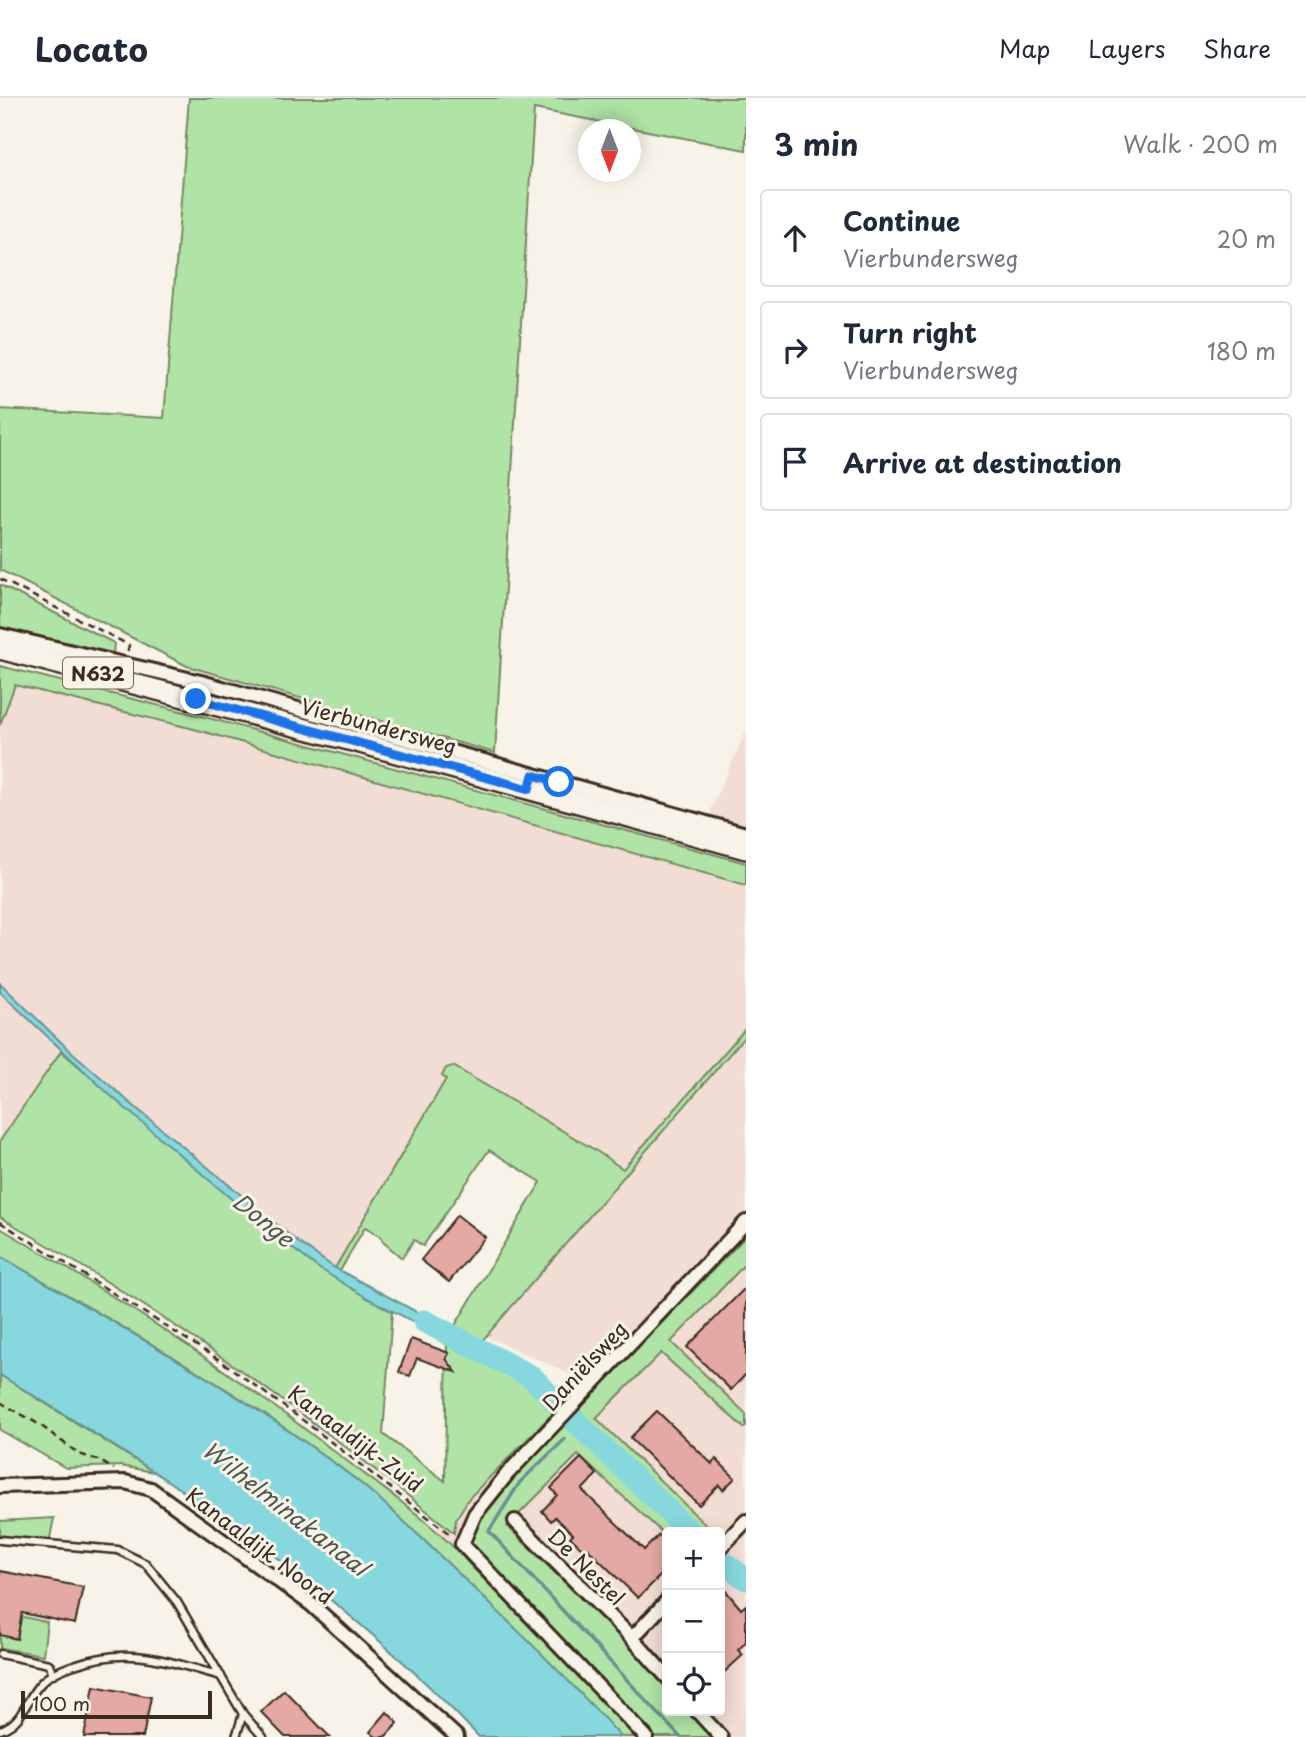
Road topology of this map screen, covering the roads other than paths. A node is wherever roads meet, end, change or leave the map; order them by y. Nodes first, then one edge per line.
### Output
1 (0, 635) edge
2 (0, 649) edge
3 (123, 672) junction
4 (531, 782) junction
5 (746, 834) edge
6 (746, 849) edge
7 (746, 1222) edge
8 (0, 1486) edge
9 (515, 1521) dead end
10 (746, 1521) edge
11 (0, 1540) edge
12 (725, 1543) edge
13 (662, 1606) edge
14 (632, 1637) junction
15 (0, 1654) edge
16 (662, 1671) edge
17 (53, 1674) junction
18 (220, 1676) junction
19 (243, 1714) junction
20 (702, 1716) edge
21 (0, 1730) edge
22 (236, 1737) edge
23 (263, 1737) edge
24 (457, 1737) edge
25 (646, 1737) edge
26 (721, 1737) edge

1 - 3 street, Vierbundersweg
2 - 3 main road, Vierbundersweg / N632
3 - 4 main road, Vierbundersweg / N632
4 - 5 street, Vierbundersweg
4 - 6 main road, Vierbundersweg / N632
7 - 25 street, Daniëlsweg
8 - 24 street, Kanaaldijk Noord
9 - 14 street, De Nestel
10 - 12 street
11 - 18 lane
13 - 14 street
14 - 16 street, De Nestel
15 - 17 lane
17 - 18 lane
17 - 21 lane
18 - 19 lane
19 - 22 lane
19 - 23 lane
20 - 26 street

